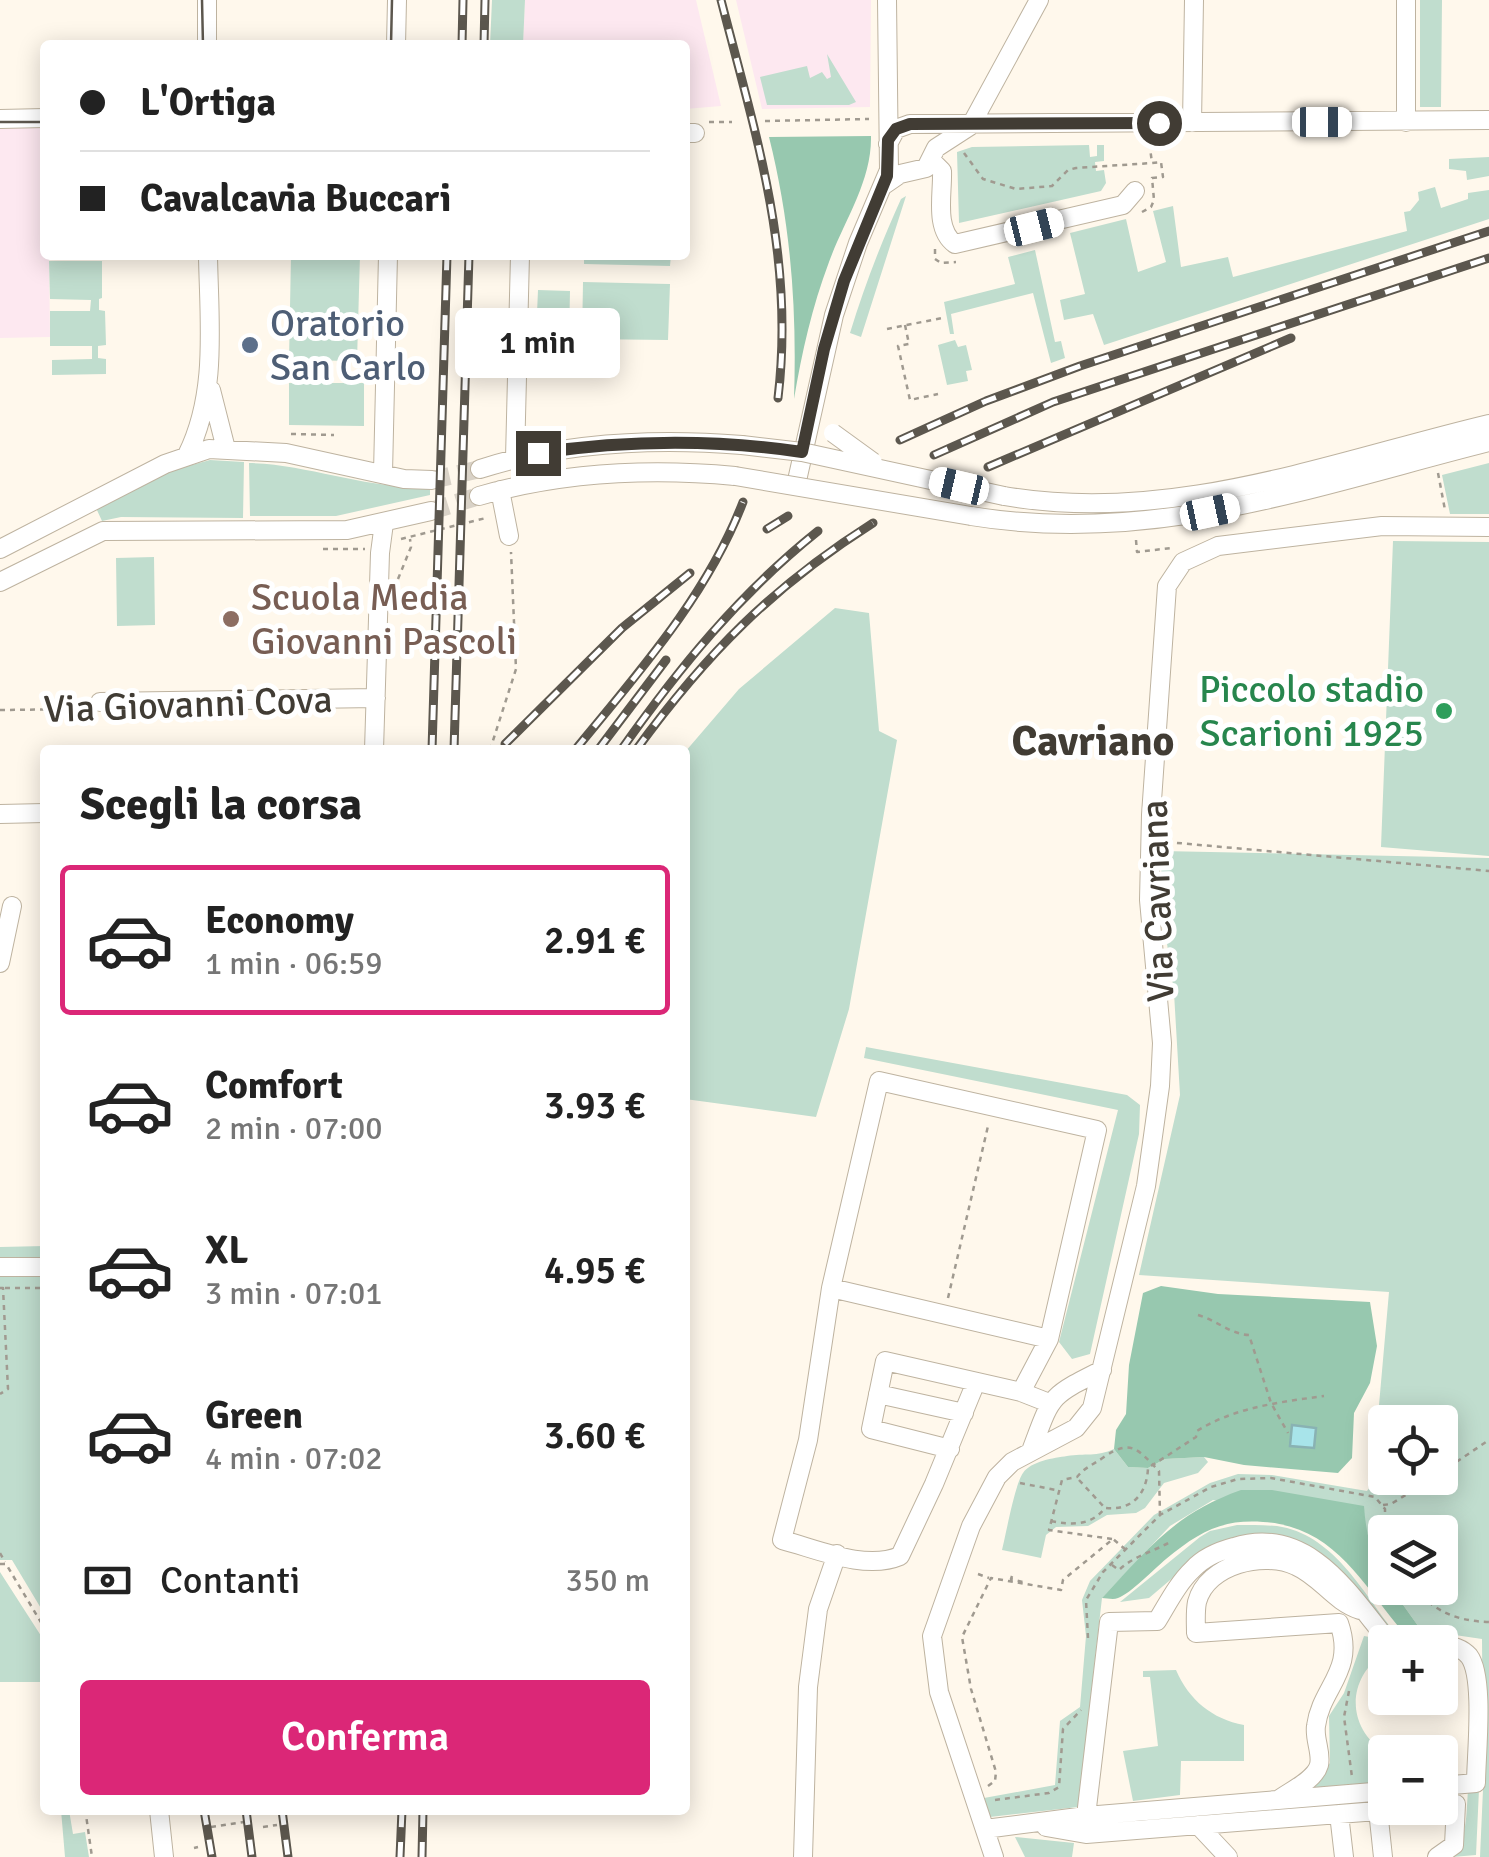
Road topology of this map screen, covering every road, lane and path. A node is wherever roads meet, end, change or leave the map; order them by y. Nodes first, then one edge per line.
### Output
1 (207, 0) edge
2 (397, 0) edge
3 (887, 0) edge
4 (1039, 0) edge
5 (1194, 0) edge
6 (1406, 0) edge
7 (207, 40) edge
8 (396, 40) edge
9 (40, 118) edge
10 (0, 119) edge
11 (1489, 120) edge
12 (765, 121) dead end
13 (1406, 122) junction
14 (902, 123) junction
15 (1192, 123) junction
16 (970, 126) junction
17 (961, 147) dead end
18 (888, 149) junction
19 (934, 154) junction
20 (1152, 163) dead end
21 (907, 172) junction
22 (884, 185) junction
23 (1135, 190) dead end
24 (208, 260) edge
25 (388, 260) edge
26 (520, 260) edge
27 (942, 318) dead end
28 (905, 325) junction
29 (887, 329) dead end
30 (209, 384) junction
31 (938, 394) dead end
32 (814, 400) junction
33 (1489, 424) edge
34 (290, 434) dead end
35 (334, 435) dead end
36 (1489, 442) edge
37 (226, 449) junction
38 (802, 452) junction
39 (187, 454) junction
40 (515, 458) junction
41 (1391, 458) junction
42 (480, 469) tunnel mouth
43 (891, 472) junction
44 (1438, 472) dead end
45 (384, 473) junction
46 (432, 480) tunnel mouth
47 (796, 485) junction
48 (500, 490) junction
49 (479, 496) tunnel mouth
50 (431, 511) tunnel mouth
51 (506, 511) junction
52 (1446, 516) dead end
53 (384, 523) junction
54 (1489, 527) edge
55 (510, 536) joint
56 (1136, 539) dead end
57 (410, 540) junction
58 (396, 541) dead end
59 (1182, 548) dead end
60 (0, 549) edge
61 (0, 582) edge
62 (396, 586) dead end
63 (376, 698) junction
64 (100, 702) joint
65 (0, 710) edge
66 (374, 745) edge
67 (492, 745) edge
68 (40, 813) edge
69 (0, 814) edge
70 (1150, 841) junction
71 (1489, 871) edge
72 (12, 906) dead end
73 (0, 963) edge
74 (992, 1107) junction
75 (0, 1267) edge
76 (40, 1267) edge
77 (2, 1288) edge
78 (40, 1288) edge
79 (830, 1288) junction
80 (944, 1314) junction
81 (1198, 1315) dead end
82 (1049, 1338) junction
83 (1102, 1370) junction
84 (976, 1382) junction
85 (1021, 1392) junction
86 (0, 1394) edge
87 (878, 1394) junction
88 (1324, 1396) dead end
89 (1049, 1402) junction
90 (1271, 1403) junction
91 (964, 1413) junction
92 (1288, 1433) dead end
93 (1489, 1440) edge
94 (950, 1449) junction
95 (1031, 1451) junction
96 (1458, 1460) edge
97 (1153, 1465) junction
98 (1077, 1478) junction
99 (1020, 1483) dead end
100 (1058, 1490) junction
101 (1365, 1495) dead end
102 (1406, 1495) edge
103 (1383, 1505) junction
104 (1106, 1508) junction
105 (1160, 1515) dead end
106 (1384, 1515) edge
107 (1051, 1522) junction
108 (1113, 1539) junction
109 (1172, 1541) dead end
110 (1126, 1550) dead end
111 (0, 1553) edge
112 (837, 1554) junction
113 (3, 1564) edge
114 (1111, 1564) dead end
115 (1006, 1573) dead end
116 (978, 1574) dead end
117 (1012, 1576) dead end
118 (991, 1578) junction
119 (1005, 1581) junction
120 (1022, 1584) junction
121 (1431, 1605) edge
122 (1365, 1612) junction
123 (40, 1621) edge
124 (1489, 1622) edge
125 (1375, 1625) edge
126 (1458, 1649) edge
127 (1349, 1692) dead end
128 (1458, 1784) edge
129 (1368, 1792) edge
130 (973, 1793) junction
131 (1354, 1793) junction
132 (1278, 1800) junction
133 (1368, 1811) edge
134 (1339, 1814) junction
135 (86, 1815) edge
136 (160, 1815) edge
137 (1086, 1816) junction
138 (244, 1822) dead end
139 (1031, 1823) junction
140 (277, 1824) dead end
141 (1198, 1825) junction
142 (1380, 1825) edge
143 (1457, 1825) edge
144 (263, 1826) dead end
145 (211, 1827) dead end
146 (985, 1829) junction
147 (92, 1857) edge
148 (164, 1857) edge
149 (803, 1857) edge
150 (994, 1857) edge
151 (1228, 1857) edge
152 (1344, 1857) edge
153 (1384, 1857) edge
154 (1437, 1857) edge

1 - 7 street
2 - 8 street
3 - 14 street
4 - 16 street
5 - 15 street
6 - 13 street
9 - 10 street
11 - 13 street
12 - 14 path
13 - 15 street
14 - 16 street
14 - 18 street
14 - 19 street
15 - 16 street
16 - 19 street
17 - 20 path
18 - 21 street
18 - 22 street
19 - 21 street
19 - 23 street
21 - 22 street
22 - 32 street
24 - 30 street
25 - 45 street
26 - 40 street
27 - 28 path
28 - 29 path
28 - 31 path
30 - 37 street
30 - 39 street
32 - 38 street
32 - 43 street, bridge
33 - 41 street
34 - 35 path
36 - 41 street
37 - 39 street
37 - 45 street
38 - 40 street, bridge
38 - 43 street, bridge
38 - 47 street
39 - 60 street
40 - 42 street
41 - 43 street, bridge
41 - 47 street, bridge
44 - 52 path
45 - 46 street
47 - 48 street, bridge
48 - 49 street
48 - 51 street
50 - 53 street
51 - 55 street
51 - 57 path
53 - 61 street
53 - 63 street
54 - 70 street, Via Cavriana
55 - 67 path
56 - 59 path
57 - 58 path
57 - 62 path
63 - 64 street, Via Giovanni Cova
63 - 66 street
64 - 65 path, Via Giovanni Cova
68 - 69 street
70 - 71 path
70 - 83 street, Via Cavriana
72 - 73 street
74 - 79 street
74 - 80 path
74 - 82 street
75 - 76 street
77 - 78 path
77 - 86 path
79 - 80 street
79 - 112 street
80 - 82 street
81 - 90 path
82 - 85 street
83 - 89 street
83 - 95 street, Via Cavriana
84 - 85 street
84 - 87 street
84 - 91 street
85 - 89 street
87 - 91 street
87 - 94 street
88 - 90 path
89 - 95 street, Via Cavriana
90 - 92 path
90 - 97 path
91 - 94 street
93 - 96 path
94 - 112 street
95 - 130 street, Via Cavriana
97 - 98 path
97 - 104 path
97 - 105 path
98 - 100 path
98 - 104 path
99 - 100 path
100 - 107 path
101 - 103 path
102 - 103 path
103 - 106 path
104 - 107 path
107 - 108 path
108 - 110 path
108 - 120 path
109 - 114 path
111 - 113 path
112 - 149 street
113 - 123 path
115 - 119 path
116 - 118 path
117 - 120 path
118 - 119 path
118 - 130 path
119 - 120 path
121 - 124 path
122 - 125 street
122 - 132 street
122 - 137 street
126 - 128 street
127 - 131 path
129 - 131 street
130 - 146 street, Via Cavriana
131 - 132 street
132 - 137 street
133 - 134 street
134 - 141 street
134 - 152 street
135 - 147 path
136 - 148 street
137 - 139 street
138 - 145 path
139 - 141 street
139 - 146 street
140 - 144 path
141 - 151 street
142 - 153 street
143 - 154 street
146 - 150 street, Via Cavriana

